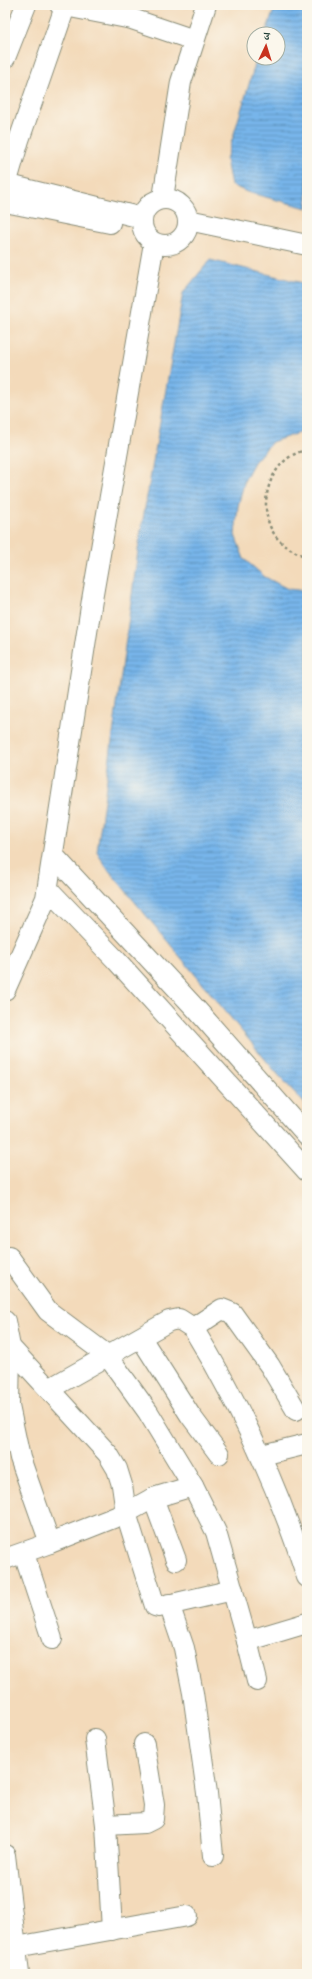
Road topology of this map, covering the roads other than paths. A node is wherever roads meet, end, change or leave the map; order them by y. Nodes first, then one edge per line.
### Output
1 (26, 5) edge
2 (206, 5) edge
3 (63, 6) edge
4 (135, 12) edge
5 (194, 40) junction
6 (5, 58) edge
7 (5, 190) edge
8 (163, 198) junction
9 (188, 220) junction
10 (146, 230) junction
11 (307, 245) edge
12 (54, 856) junction
13 (48, 889) junction
14 (5, 990) edge
15 (307, 1135) edge
16 (307, 1171) edge
17 (9, 1257) dead end
18 (5, 1321) edge
19 (192, 1328) junction
20 (141, 1338) junction
21 (10, 1347) junction
22 (107, 1355) junction
23 (49, 1389) junction
24 (296, 1410) dead end
25 (307, 1444) edge
26 (219, 1454) dead end
27 (262, 1455) junction
28 (193, 1486) junction
29 (154, 1498) junction
30 (126, 1513) junction
31 (50, 1543) junction
32 (14, 1557) edge
33 (176, 1560) dead end
34 (307, 1577) edge
35 (233, 1590) junction
36 (169, 1604) junction
37 (307, 1623) edge
38 (52, 1639) dead end
39 (247, 1641) junction
40 (257, 1681) dead end
41 (95, 1739) dead end
42 (144, 1744) dead end
43 (106, 1825) junction
44 (213, 1856) dead end
45 (6, 1867) edge
46 (187, 1916) dead end
47 (112, 1930) junction
48 (16, 1947) junction
49 (20, 1974) edge

1 - 6 street
2 - 5 street
3 - 4 street
3 - 7 street
4 - 5 street
5 - 8 street
7 - 10 street
8 - 9 street
8 - 10 street
9 - 10 street
9 - 11 street
10 - 12 street
12 - 13 street
12 - 15 street
13 - 14 street
13 - 16 street
17 - 22 street
18 - 21 street
19 - 20 street
19 - 24 street
19 - 27 street
20 - 22 street
20 - 26 street
21 - 23 street
21 - 31 street
22 - 23 street
22 - 28 street
23 - 30 street
25 - 27 street
27 - 34 street
28 - 29 street
28 - 35 street
29 - 30 street
29 - 33 street
30 - 31 street
30 - 36 street
31 - 32 street
32 - 38 street
35 - 36 street
35 - 39 street
36 - 44 street
37 - 39 street
39 - 40 street
41 - 43 street
42 - 43 street
43 - 47 street
45 - 48 street
46 - 47 street
47 - 48 street
48 - 49 street

